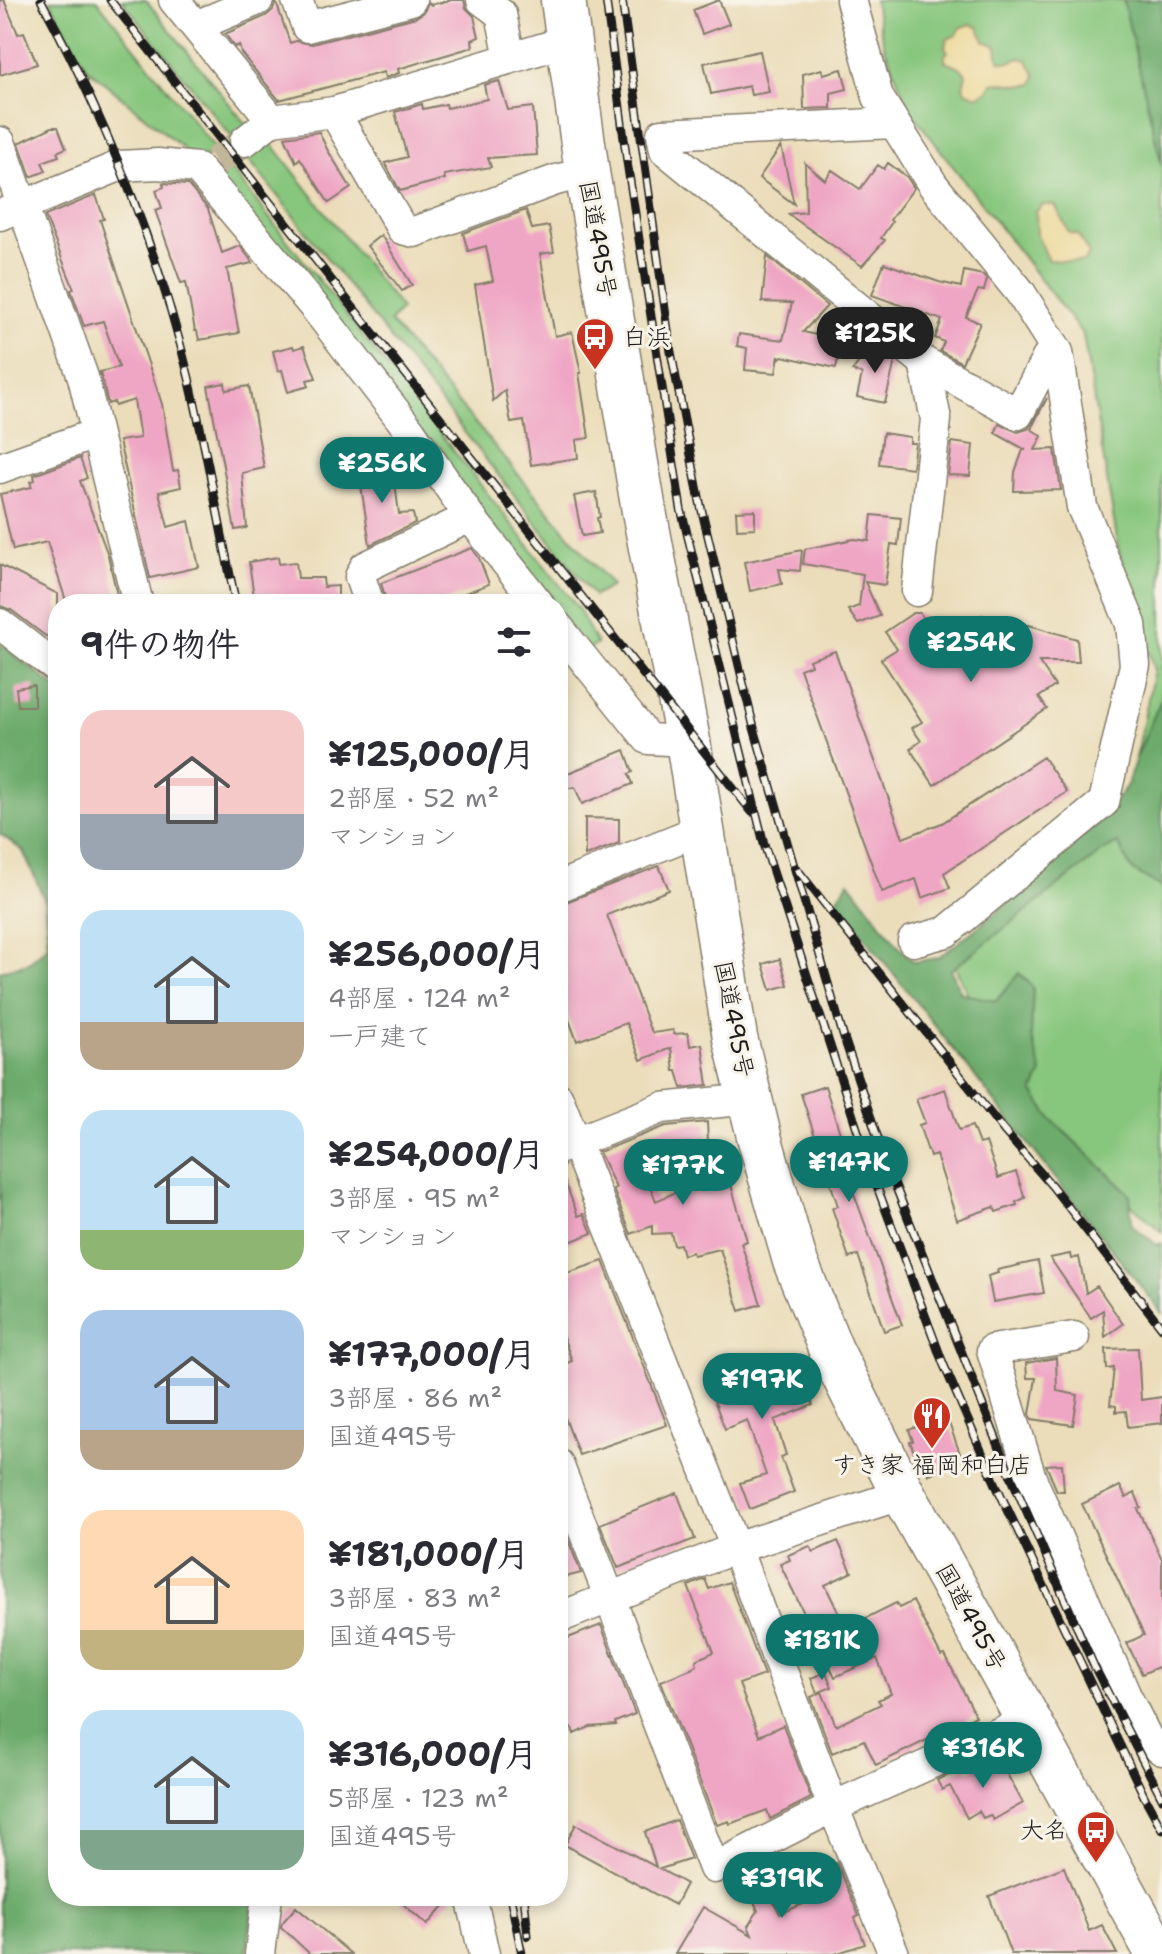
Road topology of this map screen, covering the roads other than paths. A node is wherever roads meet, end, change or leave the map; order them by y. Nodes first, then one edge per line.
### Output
1 (174, 0) edge
2 (258, 0) edge
3 (297, 0) edge
4 (411, 0) edge
5 (482, 0) edge
6 (851, 0) edge
7 (565, 21) edge
8 (196, 26) junction
9 (510, 58) junction
10 (334, 112) junction
11 (272, 120) junction
12 (894, 123) junction
13 (245, 141) tunnel mouth
14 (0, 142) edge
15 (587, 172) junction
16 (11, 211) edge
17 (1054, 345) junction
18 (924, 362) junction
19 (95, 434) junction
20 (0, 468) edge
21 (470, 517) junction
22 (917, 591) dead end
23 (135, 594) edge
24 (366, 594) edge
25 (531, 594) edge
26 (0, 624) edge
27 (568, 639) edge
28 (48, 661) edge
29 (688, 741) junction
30 (702, 829) junction
31 (568, 883) edge
32 (913, 941) dead end
33 (750, 1099) junction
34 (568, 1144) edge
35 (568, 1150) edge
36 (1074, 1337) dead end
37 (568, 1490) edge
38 (903, 1494) junction
39 (736, 1548) junction
40 (610, 1599) junction
41 (568, 1614) edge
42 (1028, 1720) junction
43 (1162, 1750) edge
44 (833, 1807) junction
45 (266, 1906) edge
46 (473, 1906) edge
47 (260, 1954) edge
48 (484, 1954) edge
49 (894, 1954) edge
50 (1158, 1954) edge

1 - 8 street
2 - 8 street
3 - 4 street
5 - 9 street
6 - 12 street
7 - 9 street
7 - 15 highway, 国道495号
8 - 11 street
9 - 10 street
10 - 11 street
10 - 15 street
11 - 13 street
12 - 17 street
12 - 18 street
14 - 16 street
15 - 29 highway, 国道495号
16 - 19 street
16 - 21 street
17 - 18 street
17 - 32 street
18 - 22 street
19 - 20 street
19 - 23 street
21 - 24 street
21 - 25 street
26 - 28 street
27 - 29 street
29 - 30 highway, 国道495号
30 - 31 street
30 - 33 highway, 国道495号
33 - 34 street
33 - 38 highway, 国道495号
35 - 39 street
36 - 43 street
37 - 40 street
38 - 39 street
38 - 42 highway, 国道495号
39 - 40 street
39 - 44 street
40 - 41 street
40 - 44 street
42 - 44 street
42 - 50 highway, 国道495号
44 - 49 street
45 - 47 street
46 - 48 street

